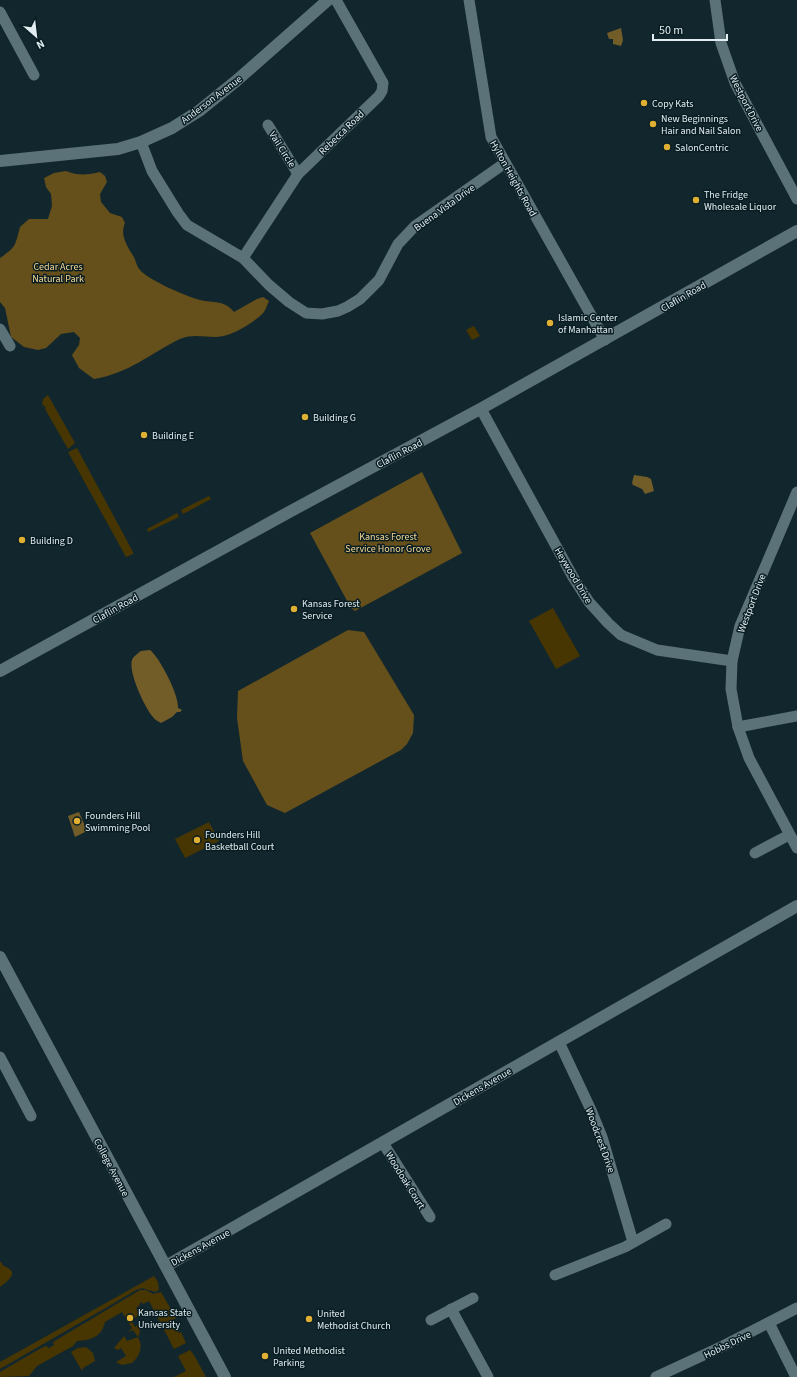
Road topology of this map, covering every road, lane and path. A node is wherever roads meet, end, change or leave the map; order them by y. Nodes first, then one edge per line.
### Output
1 (328, 0) edge
2 (336, 0) edge
3 (469, 0) edge
4 (715, 0) edge
5 (0, 12) edge
6 (34, 76) dead end
7 (268, 125) dead end
8 (141, 142) junction
9 (0, 162) edge
10 (505, 163) junction
11 (298, 174) junction
12 (797, 199) edge
13 (797, 231) edge
14 (243, 258) junction
15 (0, 329) edge
16 (605, 340) junction
17 (10, 346) dead end
18 (481, 409) junction
19 (797, 492) edge
20 (732, 661) junction
21 (0, 671) edge
22 (797, 716) edge
23 (738, 727) junction
24 (789, 834) junction
25 (797, 848) edge
26 (755, 853) dead end
27 (797, 906) edge
28 (0, 957) edge
29 (559, 1042) junction
30 (0, 1057) edge
31 (31, 1116) dead end
32 (383, 1143) junction
33 (430, 1217) dead end
34 (666, 1224) dead end
35 (633, 1242) junction
36 (166, 1266) junction
37 (555, 1275) dead end
38 (473, 1298) dead end
39 (797, 1308) edge
40 (451, 1309) junction
41 (431, 1320) dead end
42 (769, 1323) junction
43 (225, 1377) edge
44 (488, 1377) edge
45 (656, 1377) edge
46 (796, 1377) edge

1 - 8 street, Anderson Avenue
2 - 11 street, Rebecca Road
3 - 10 street, Hylton Heights Road
4 - 12 street, Westport Drive
5 - 6 street
7 - 11 street, Vail Circle
8 - 9 street, Anderson Avenue
8 - 14 street, Buena Vista Drive
10 - 14 street, Buena Vista Drive
10 - 16 street, Hylton Heights Road
11 - 14 street, Rebecca Road
13 - 16 street, Claflin Road
15 - 17 street
16 - 18 street, Claflin Road
18 - 20 street, Heywood Drive
18 - 21 street, Claflin Road
19 - 20 street, Westport Drive
20 - 23 street, Westport Drive
22 - 23 street
23 - 24 street, Westport Drive
24 - 25 street, Westport Drive
24 - 26 street
27 - 29 street, Dickens Avenue
28 - 36 street, College Avenue
29 - 32 street, Dickens Avenue
29 - 35 street, Woodcrest Drive
30 - 31 street
32 - 33 street, Woodoak Court
32 - 36 street, Dickens Avenue
34 - 35 street
35 - 37 street
36 - 43 street, College Avenue
38 - 40 street
39 - 42 street, Hobbs Drive
40 - 41 street
40 - 44 street
42 - 45 street, Hobbs Drive
42 - 46 street

